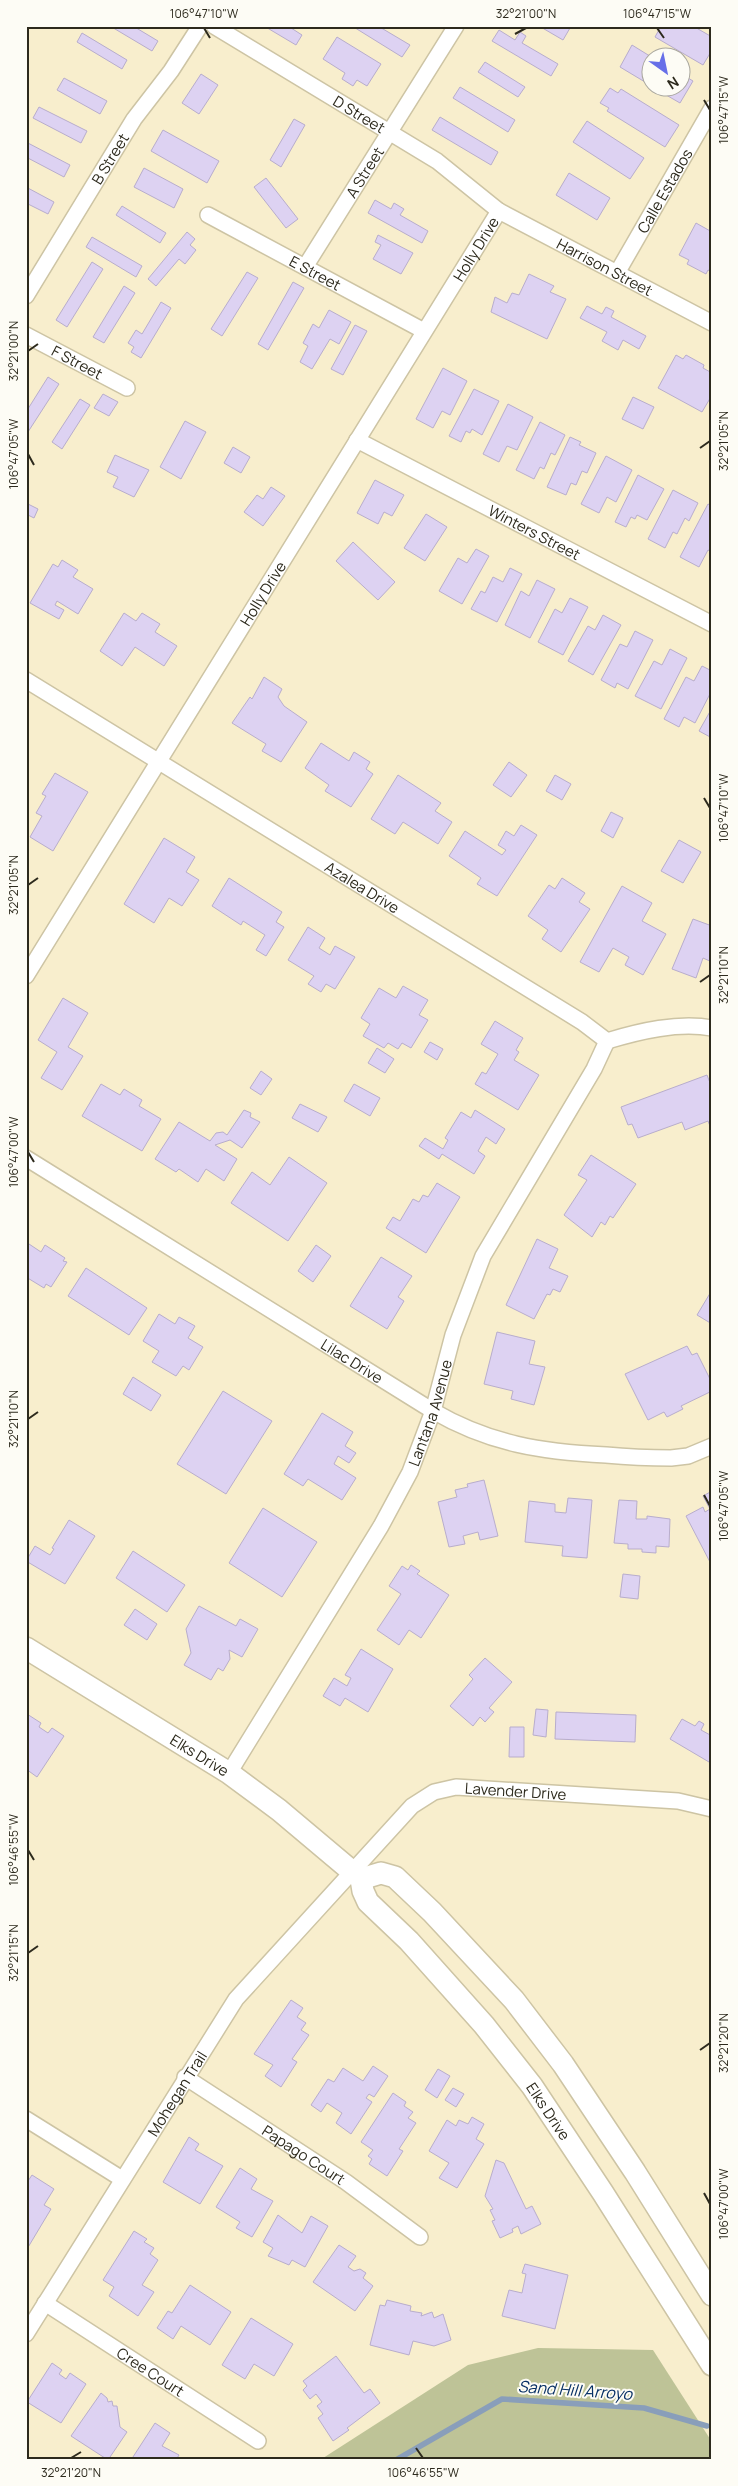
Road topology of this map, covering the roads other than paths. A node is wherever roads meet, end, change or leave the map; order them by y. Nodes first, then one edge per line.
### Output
1 (200, 26) edge
2 (214, 26) edge
3 (456, 26) edge
4 (712, 108) edge
5 (391, 131) junction
6 (498, 211) junction
7 (208, 215) dead end
8 (306, 267) junction
9 (617, 273) junction
10 (26, 296) edge
11 (712, 323) edge
12 (424, 331) junction
13 (26, 335) edge
14 (127, 388) dead end
15 (357, 440) junction
16 (712, 624) edge
17 (26, 680) edge
18 (158, 762) junction
19 (26, 976) edge
20 (712, 1028) edge
21 (607, 1041) junction
22 (26, 1158) edge
23 (434, 1411) junction
24 (712, 1446) edge
25 (26, 1648) edge
26 (229, 1773) junction
27 (712, 1809) edge
28 (357, 1875) junction
29 (186, 2077) junction
30 (26, 2119) edge
31 (122, 2180) junction
32 (420, 2237) dead end
33 (712, 2295) edge
34 (45, 2303) junction
35 (26, 2334) edge
36 (712, 2365) edge
37 (258, 2441) dead end

1 - 10 street, B Street
2 - 5 street, D Street
3 - 5 street, A Street
4 - 9 street, Calle Estados
5 - 6 street, D Street
5 - 8 street, A Street
6 - 9 street, Harrison Street
6 - 12 street, Holly Drive
7 - 8 street, E Street
8 - 12 street, E Street
9 - 11 street, Harrison Street
12 - 15 street, Holly Drive
13 - 14 street, F Street
15 - 16 street, Winters Street
15 - 18 street, Holly Drive
17 - 18 street, Azalea Drive
18 - 19 street, Holly Drive
18 - 21 street, Azalea Drive
20 - 21 street
21 - 23 street, Lantana Avenue
22 - 23 street, Lilac Drive
23 - 24 street, Lilac Drive
23 - 26 street, Lantana Avenue
25 - 26 main road, Elks Drive
26 - 28 main road, Elks Drive
27 - 28 street, Lavender Drive
28 - 29 street, Mohegan Trail
28 - 33 main road
28 - 36 main road, Elks Drive
29 - 31 street, Mohegan Trail
29 - 32 street, Papago Court
30 - 31 street
31 - 34 street, Mohegan Trail
34 - 35 street, Mohegan Trail
34 - 37 street, Cree Court

